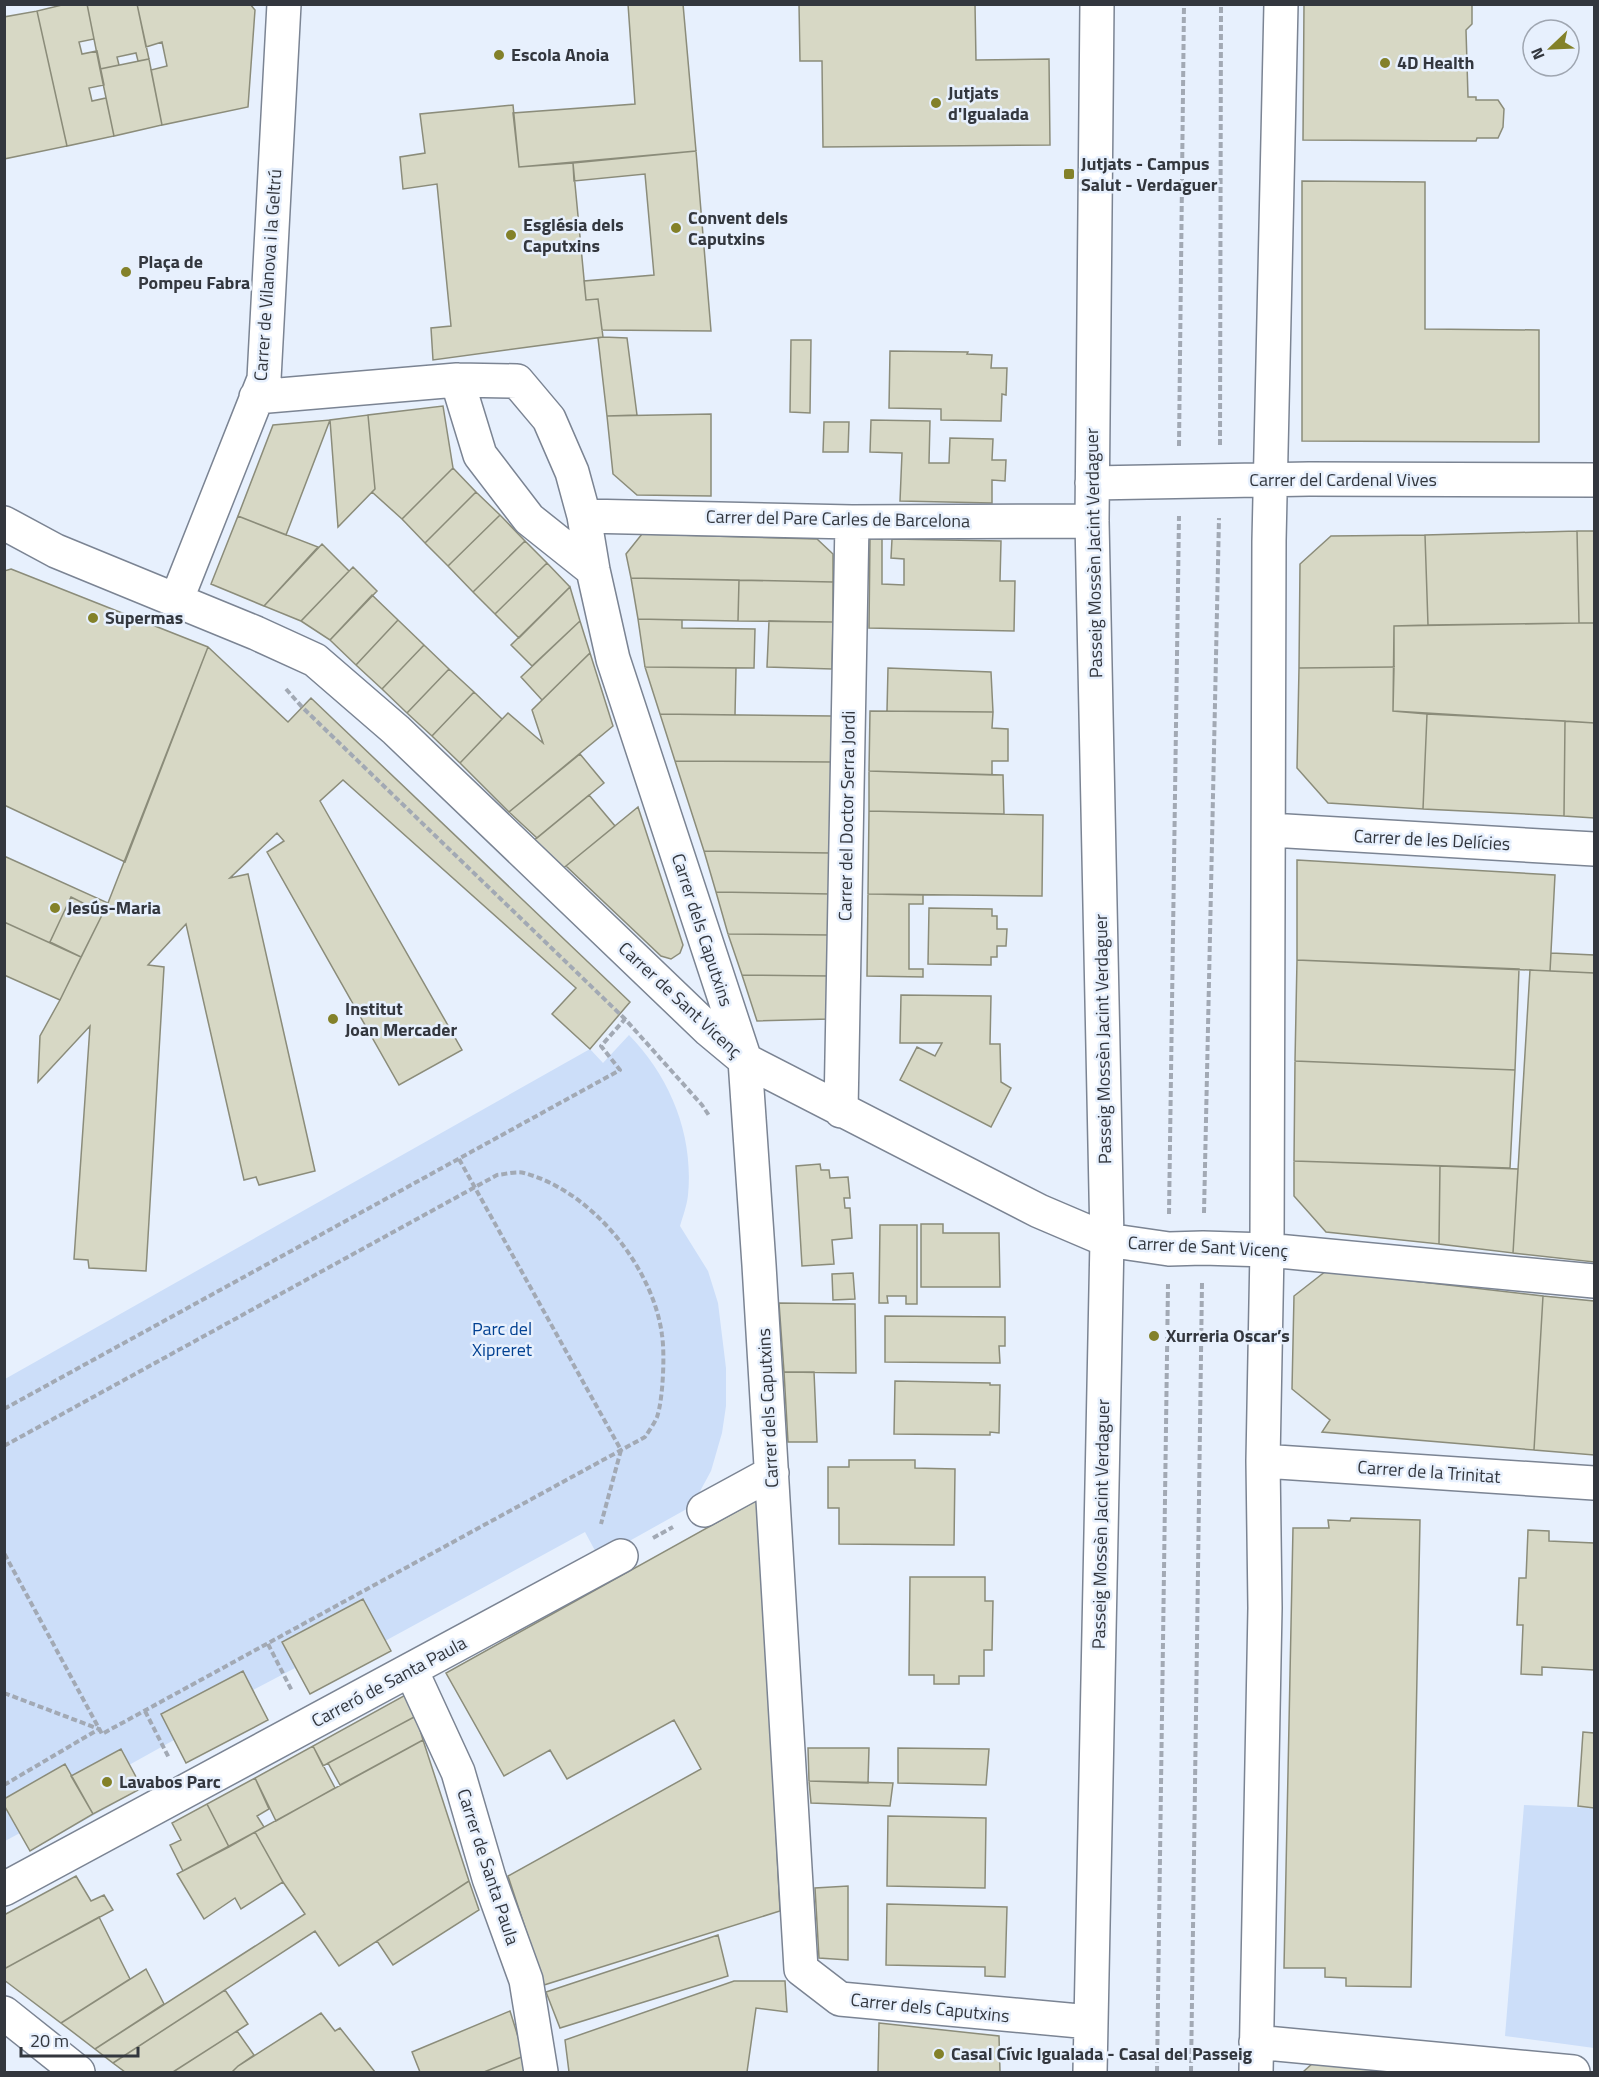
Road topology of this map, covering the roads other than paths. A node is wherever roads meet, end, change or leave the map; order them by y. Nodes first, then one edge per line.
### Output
1 (284, 4) edge
2 (1097, 4) edge
3 (1281, 4) edge
4 (457, 380) junction
5 (256, 397) junction
6 (1270, 479) junction
7 (1594, 480) edge
8 (1092, 483) junction
9 (584, 516) junction
10 (1092, 521) junction
11 (852, 522) junction
12 (4, 523) edge
13 (593, 570) junction
14 (176, 601) junction
15 (1269, 831) junction
16 (1594, 849) edge
17 (745, 1060) junction
18 (841, 1111) junction
19 (1107, 1240) junction
20 (1267, 1250) junction
21 (1594, 1281) edge
22 (1263, 1461) junction
23 (772, 1473) junction
24 (1594, 1483) edge
25 (704, 1510) road end
26 (621, 1556) road end
27 (411, 1670) junction
28 (4, 1889) edge
29 (4, 2013) edge
30 (1090, 2022) junction
31 (1256, 2057) edge
32 (78, 2073) edge
33 (541, 2073) edge
34 (1090, 2073) edge
35 (1573, 2073) edge

1 - 5 street, Carrer de Vilanova i la Geltrú
2 - 8 street, Passeig Mossèn Jacint Verdaguer
3 - 6 street
4 - 5 street, Carrer dels Caputxins
4 - 9 street, Carrer dels Caputxins
4 - 13 street
5 - 14 street, Carrer de Vilanova i la Geltrú
6 - 7 street, Carrer del Cardenal Vives
6 - 8 street, Carrer del Cardenal Vives
6 - 15 street
8 - 10 street, Passeig Mossèn Jacint Verdaguer
9 - 11 street, Carrer del Pare Carles de Barcelona
9 - 13 street, Carrer dels Caputxins
10 - 11 street, Carrer del Pare Carles de Barcelona
10 - 19 street, Passeig Mossèn Jacint Verdaguer
11 - 18 street, Carrer del Doctor Serra Jordi
12 - 14 street, Carrer de Sant Vicenç
13 - 17 street, Carrer dels Caputxins
14 - 17 street, Carrer de Sant Vicenç
15 - 16 street, Carrer de les Delícies
15 - 20 street
17 - 18 street, Carrer de Sant Vicenç
17 - 23 street, Carrer dels Caputxins
18 - 19 street, Carrer de Sant Vicenç
19 - 20 street, Carrer de Sant Vicenç
19 - 30 street, Passeig Mossèn Jacint Verdaguer
20 - 21 street, Carrer de Sant Vicenç
20 - 22 street
22 - 24 street, Carrer de la Trinitat
22 - 31 street
23 - 25 street
23 - 30 street, Carrer dels Caputxins
26 - 27 street, Carreró de Santa Paula
27 - 28 street, Carreró de Santa Paula
27 - 33 street, Carrer de Santa Paula
29 - 32 street
30 - 34 street, Passeig Mossèn Jacint Verdaguer
31 - 35 street

